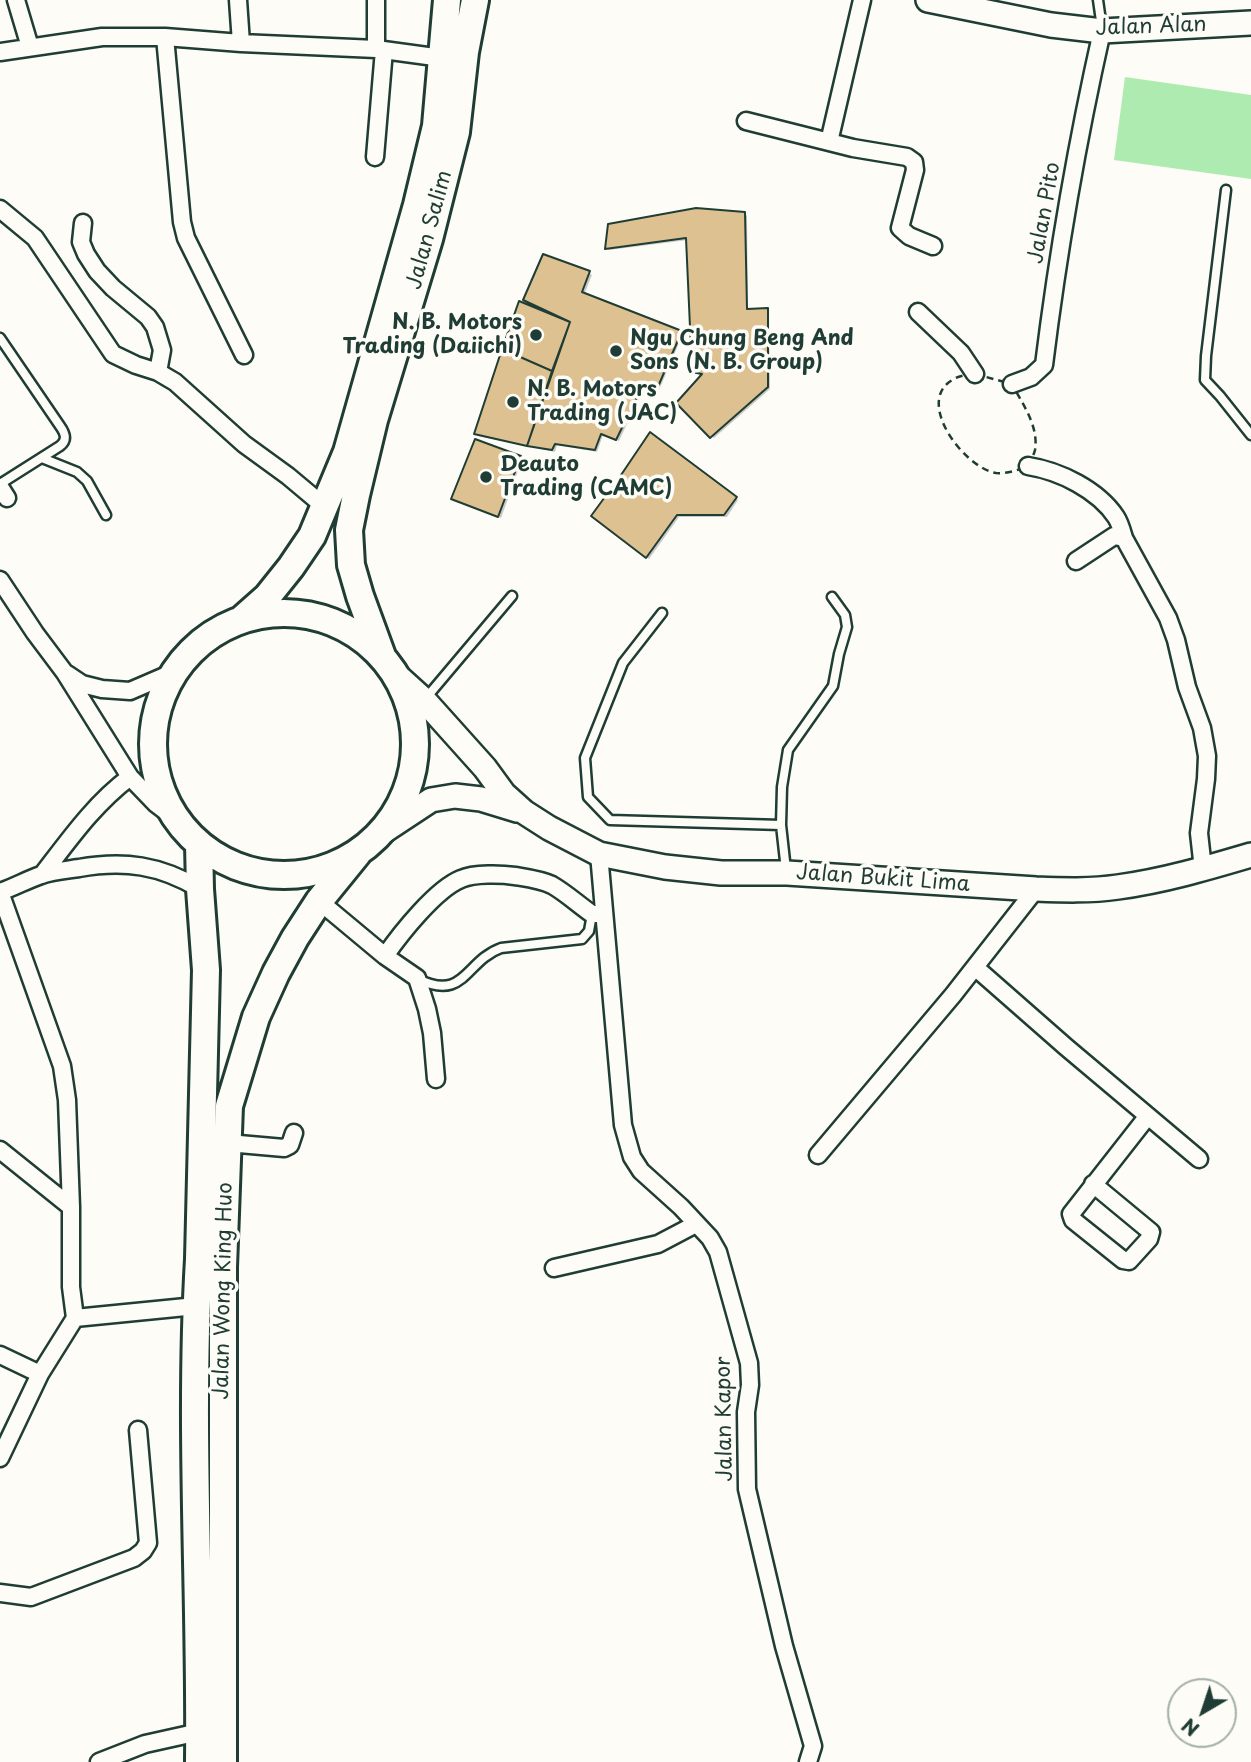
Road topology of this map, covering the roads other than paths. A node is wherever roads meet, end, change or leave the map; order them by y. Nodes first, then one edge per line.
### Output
1 (16, 0) edge
2 (238, 0) edge
3 (376, 0) edge
4 (447, 0) edge
5 (475, 0) edge
6 (862, 0) edge
7 (928, 0) edge
8 (1098, 0) edge
9 (1251, 23) edge
10 (1102, 32) junction
11 (165, 37) junction
12 (240, 43) junction
13 (30, 47) junction
14 (380, 50) junction
15 (0, 52) edge
16 (442, 58) junction
17 (746, 121) dead end
18 (829, 142) junction
19 (375, 157) dead end
20 (1226, 190) dead end
21 (0, 209) edge
22 (83, 223) dead end
23 (933, 246) dead end
24 (918, 312) dead end
25 (0, 338) edge
26 (244, 355) dead end
27 (158, 372) junction
28 (975, 374) road end
29 (1012, 384) road end
30 (1251, 435) edge
31 (42, 458) junction
32 (1028, 466) road end
33 (2, 490) edge
34 (325, 507) junction
35 (106, 515) dead end
36 (1124, 538) junction
37 (1076, 561) dead end
38 (0, 580) edge
39 (512, 596) dead end
40 (832, 597) dead end
41 (662, 613) dead end
42 (240, 621) junction
43 (388, 665) junction
44 (174, 672) junction
45 (65, 673) junction
46 (424, 700) junction
47 (130, 777) junction
48 (524, 812) junction
49 (177, 820) junction
50 (781, 825) junction
51 (384, 831) junction
52 (199, 844) junction
53 (358, 853) junction
54 (599, 854) junction
55 (1251, 855) edge
56 (1203, 869) junction
57 (787, 873) junction
58 (42, 875) junction
59 (200, 889) junction
60 (1035, 889) junction
61 (0, 892) edge
62 (319, 901) junction
63 (598, 914) junction
64 (385, 956) junction
65 (976, 968) junction
66 (417, 978) junction
67 (436, 1079) dead end
68 (1147, 1117) junction
69 (294, 1133) dead end
70 (228, 1143) junction
71 (0, 1150) edge
72 (818, 1155) dead end
73 (1199, 1159) dead end
74 (1093, 1184) junction
75 (71, 1207) junction
76 (696, 1224) junction
77 (554, 1268) dead end
78 (196, 1306) junction
79 (75, 1318) junction
80 (0, 1355) edge
81 (40, 1374) junction
82 (138, 1430) dead end
83 (0, 1458) edge
84 (0, 1593) edge
85 (200, 1732) junction
86 (99, 1762) edge
87 (199, 1762) edge
88 (223, 1762) edge
89 (808, 1762) edge

1 - 13 street
2 - 12 street
3 - 14 street
4 - 16 main road, Jalan Salim
5 - 43 main road, Jalan Salim
6 - 18 street
7 - 10 main road, Jalan Alan
8 - 10 lane
9 - 10 main road, Jalan Alan
10 - 29 street, Jalan Pito
11 - 12 street
11 - 13 street
11 - 26 street
12 - 14 street
13 - 15 street
14 - 16 street
14 - 19 street
16 - 34 main road, Jalan Salim
17 - 18 street
18 - 23 street
20 - 30 lane
21 - 27 street
22 - 27 street
24 - 28 street
25 - 31 lane
27 - 34 street
31 - 33 lane
31 - 35 lane
32 - 36 street
34 - 42 main road, Jalan Salim
36 - 37 street
36 - 56 street
38 - 45 street
39 - 46 lane
40 - 50 lane
41 - 50 lane
42 - 43 main road
42 - 44 main road
43 - 46 main road
43 - 51 main road, Jalan Salim
44 - 45 street
44 - 49 main road
45 - 47 street
46 - 48 main road
47 - 49 street
47 - 58 street
48 - 51 main road
48 - 54 main road, Jalan Bukit Lima
49 - 52 main road
50 - 57 lane
51 - 53 main road, Jalan Salim
52 - 53 main road
52 - 59 main road, Jalan Wong King Huo
53 - 62 main road, Jalan Wong King Huo
54 - 57 main road, Jalan Bukit Lima
54 - 63 street, Jalan Kapor
55 - 56 main road, Jalan Bukit Lima
56 - 60 main road, Jalan Bukit Lima
57 - 60 main road, Jalan Bukit Lima
58 - 59 street
58 - 61 street
59 - 78 main road, Jalan Wong King Huo
60 - 65 street
61 - 75 street
62 - 64 street
62 - 70 main road, Jalan Wong King Huo
63 - 64 street
63 - 66 lane
63 - 76 street, Jalan Kapor
64 - 66 street
65 - 68 street
65 - 72 street
66 - 67 street
68 - 73 street
68 - 74 street
69 - 70 street
70 - 88 main road, Jalan Wong King Huo
71 - 75 street
74 - 74 street
75 - 79 street
76 - 77 street
76 - 89 street, Jalan Kapor
78 - 79 street
78 - 85 main road, Jalan Wong King Huo
79 - 81 street
80 - 81 street
81 - 83 street
82 - 84 street
85 - 86 street
85 - 87 main road, Jalan Wong King Huo

